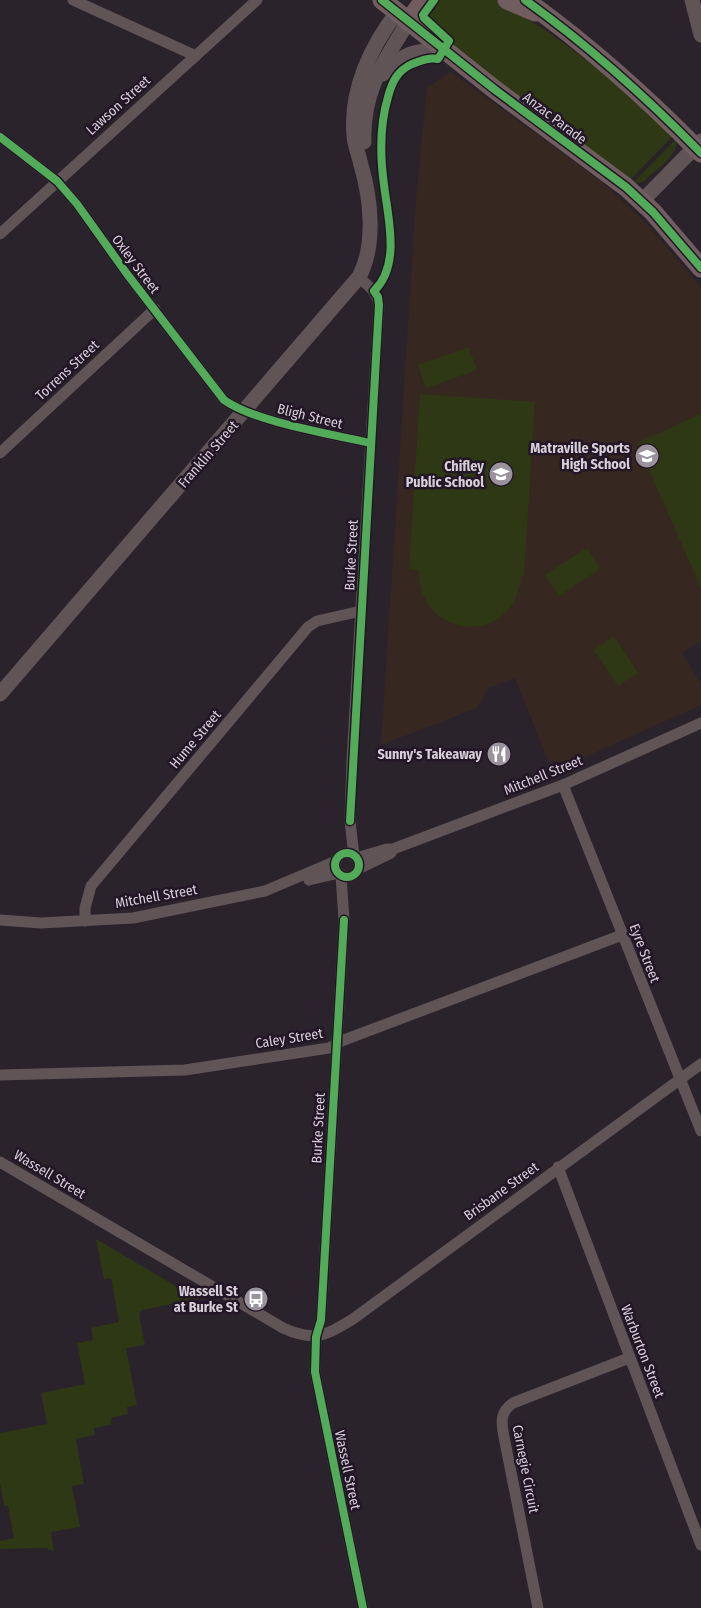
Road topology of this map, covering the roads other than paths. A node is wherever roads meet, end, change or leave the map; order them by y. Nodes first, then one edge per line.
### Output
1 (73, 0) edge
2 (257, 0) edge
3 (424, 0) edge
4 (507, 0) edge
5 (525, 0) edge
6 (692, 0) edge
7 (398, 9) edge
8 (548, 17) junction
9 (701, 35) edge
10 (444, 50) junction
11 (196, 56) junction
12 (373, 83) junction
13 (0, 137) edge
14 (699, 147) edge
15 (361, 165) junction
16 (57, 181) junction
17 (642, 201) junction
18 (0, 234) edge
19 (701, 268) edge
20 (359, 277) junction
21 (155, 309) junction
22 (245, 411) junction
23 (370, 443) junction
24 (0, 453) edge
25 (361, 611) junction
26 (0, 694) edge
27 (701, 723) edge
28 (563, 785) junction
29 (347, 865) junction
30 (0, 920) edge
31 (85, 921) junction
32 (622, 935) junction
33 (336, 1045) junction
34 (701, 1064) edge
35 (0, 1075) edge
36 (680, 1080) junction
37 (701, 1131) edge
38 (0, 1162) edge
39 (558, 1167) junction
40 (316, 1337) junction
41 (629, 1358) junction
42 (701, 1545) edge
43 (363, 1608) edge
44 (538, 1608) edge

1 - 11 street
2 - 11 street, Lawson Street
3 - 7 main road
4 - 8 main road
5 - 8 main road
6 - 9 street
7 - 10 main road, Anzac Parade
7 - 12 street, Franklin Street
7 - 15 street, Franklin Street
8 - 14 main road
10 - 12 street
10 - 17 main road, Anzac Parade
11 - 16 street, Lawson Street
12 - 15 street, Franklin Street
13 - 16 street, Oxley Street
14 - 17 street
15 - 20 street, Franklin Street
16 - 18 street, Lawson Street
16 - 21 street, Oxley Street
17 - 19 main road, Anzac Parade
20 - 22 street, Franklin Street
20 - 23 street, Burke Street
21 - 22 street, Oxley Street
21 - 24 street, Torrens Street
22 - 23 street, Bligh Street
22 - 26 street, Franklin Street
23 - 25 street, Burke Street
25 - 29 street, Burke Street
25 - 31 street, Hume Street
27 - 28 street, Mitchell Street
28 - 29 street, Mitchell Street
28 - 32 street, Eyre Street
29 - 31 street, Mitchell Street
29 - 33 street, Burke Street
30 - 31 street, Mitchell Street
32 - 33 street, Caley Street
32 - 36 street, Eyre Street
33 - 35 street, Caley Street
33 - 40 street, Burke Street
34 - 36 street, Brisbane Street
36 - 37 street, Eyre Street
36 - 39 street, Brisbane Street
38 - 40 street, Wassell Street
39 - 40 street, Brisbane Street
39 - 41 street, Warburton Street
40 - 43 street, Wassell Street
41 - 42 street, Warburton Street
41 - 44 street, Carnegie Circuit

